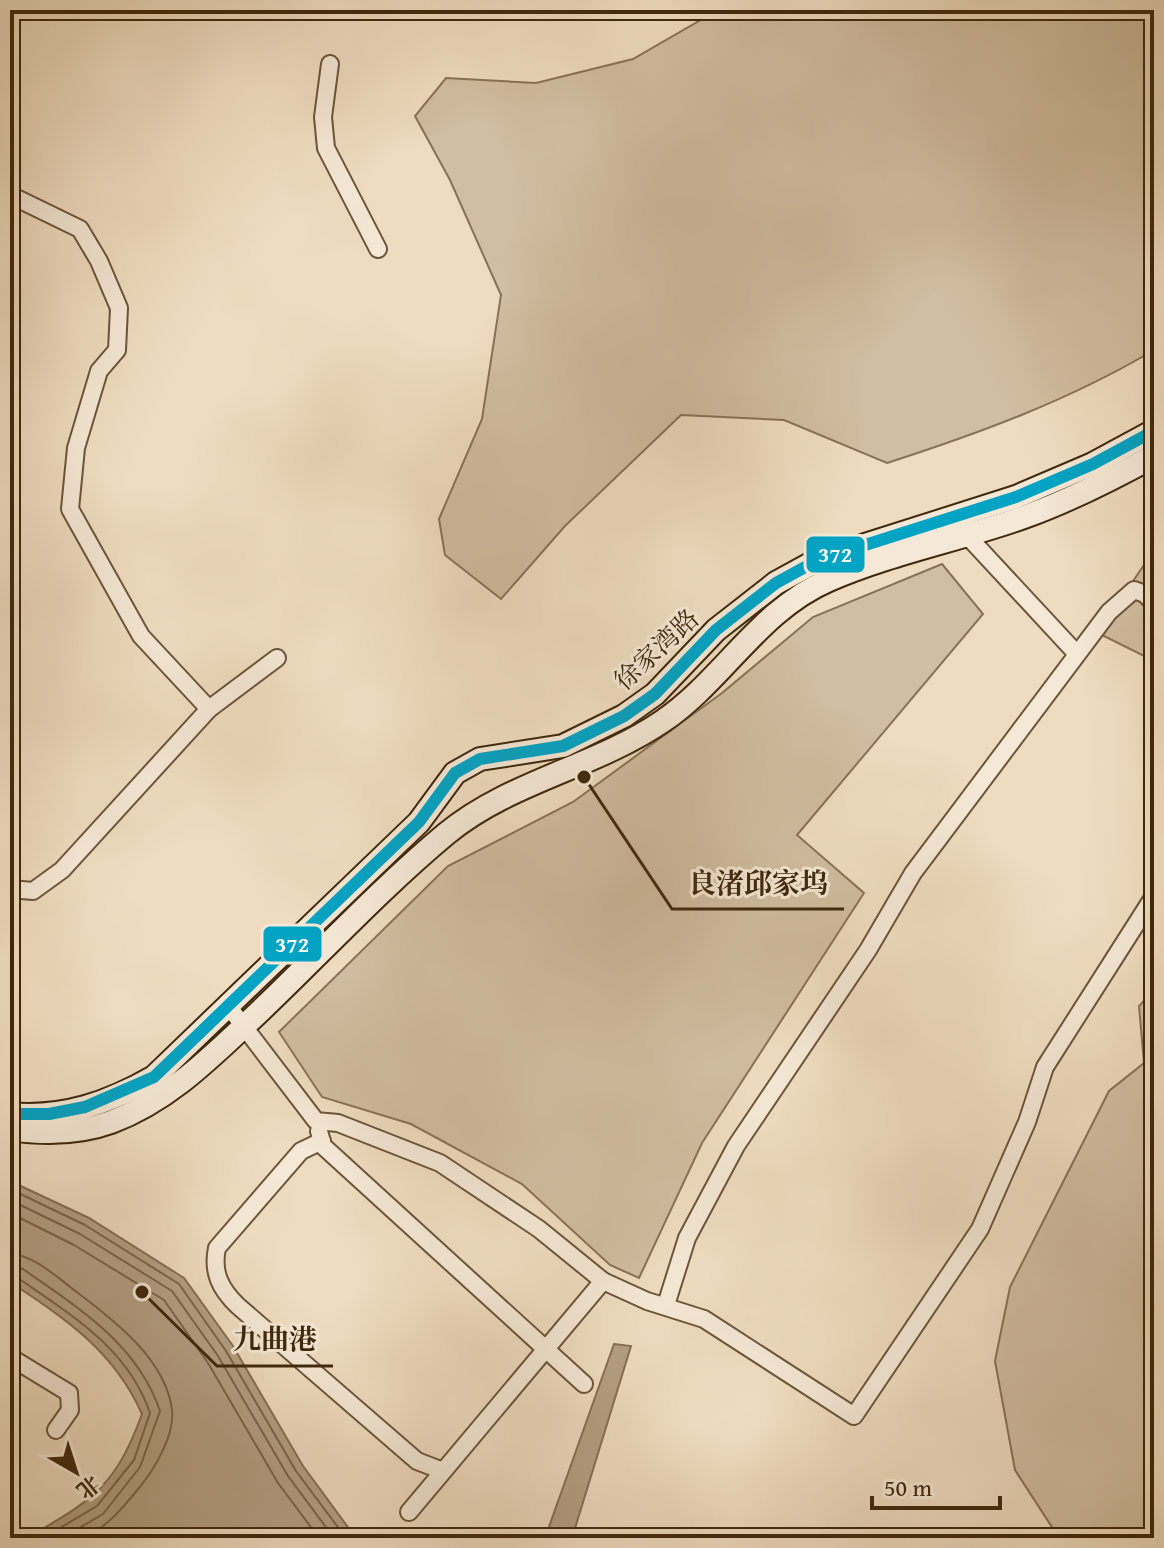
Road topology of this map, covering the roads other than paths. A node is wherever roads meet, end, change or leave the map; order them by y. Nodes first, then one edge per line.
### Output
1 (330, 64) dead end
2 (10, 195) edge
3 (378, 249) dead end
4 (1154, 431) edge
5 (1154, 456) edge
6 (951, 518) junction
7 (966, 536) junction
8 (1154, 604) edge
9 (1076, 653) junction
10 (277, 658) dead end
11 (209, 709) junction
12 (10, 889) edge
13 (1154, 896) edge
14 (229, 1007) junction
15 (243, 1027) junction
16 (10, 1114) edge
17 (316, 1121) junction
18 (10, 1129) edge
19 (322, 1141) junction
20 (603, 1281) junction
21 (666, 1305) junction
22 (545, 1350) junction
23 (10, 1357) edge
24 (584, 1384) dead end
25 (56, 1430) dead end
26 (443, 1471) junction
27 (409, 1512) dead end

1 - 3 street
2 - 11 street
4 - 6 street, 徐家湾路
5 - 7 street, 徐家湾路
6 - 7 street
6 - 14 street, 徐家湾路
7 - 9 street
7 - 15 street, 徐家湾路
8 - 9 street
9 - 21 street
10 - 11 street
11 - 12 street
13 - 21 street
14 - 15 street
14 - 16 street, 徐家湾路
15 - 17 street
15 - 18 street, 徐家湾路
17 - 19 street
17 - 20 street
19 - 22 street
19 - 26 street
20 - 21 street
20 - 22 street
22 - 24 street
22 - 26 street
23 - 25 street
26 - 27 street

